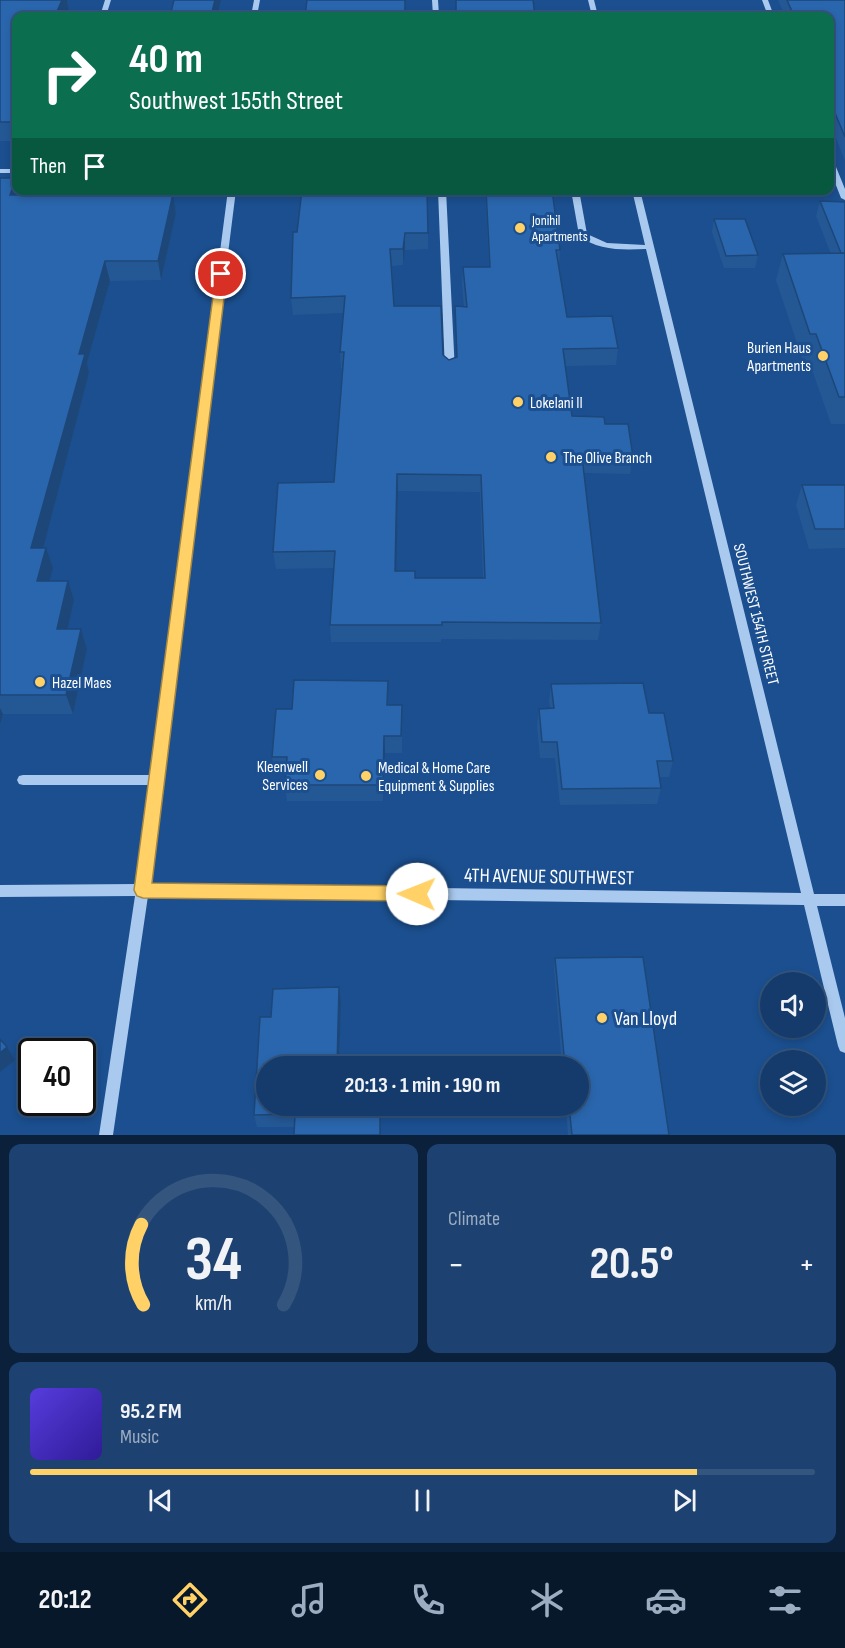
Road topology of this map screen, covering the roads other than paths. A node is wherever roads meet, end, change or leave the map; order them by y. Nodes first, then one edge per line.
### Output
1 (834, 174) edge
2 (231, 195) edge
3 (442, 195) edge
4 (576, 195) edge
5 (637, 195) edge
6 (845, 198) edge
7 (650, 247) junction
8 (450, 372) edge
9 (23, 780) dead end
10 (157, 780) junction
11 (143, 890) junction
12 (0, 891) edge
13 (809, 899) junction
14 (845, 900) edge
15 (845, 1046) edge
16 (105, 1135) edge

1 - 6 street
2 - 10 street
3 - 8 street
4 - 7 street
5 - 7 street, SOUTHWEST 154TH STREET
7 - 13 street, SOUTHWEST 154TH STREET
9 - 10 street
10 - 11 street
11 - 12 street, 4TH AVENUE SOUTHWEST
11 - 13 street, 4TH AVENUE SOUTHWEST
11 - 16 street
13 - 14 street, 4TH AVENUE SOUTHWEST
13 - 15 street, SOUTHWEST 154TH STREET

